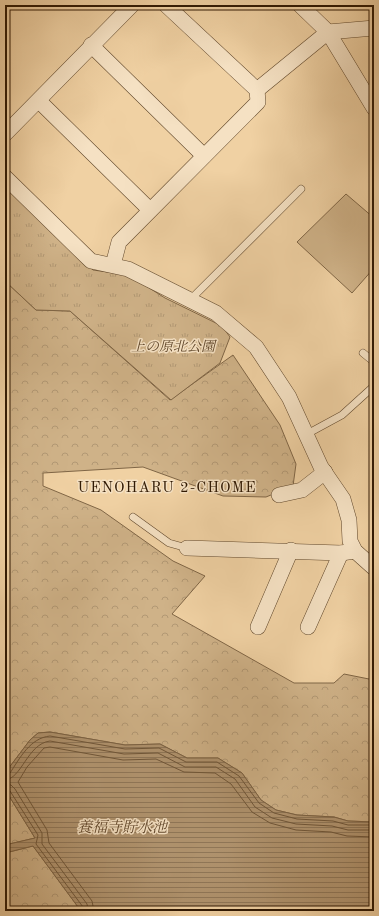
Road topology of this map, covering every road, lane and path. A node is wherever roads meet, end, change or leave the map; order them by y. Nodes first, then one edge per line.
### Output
1 (132, 5) edge
2 (166, 5) edge
3 (300, 5) edge
4 (374, 28) edge
5 (328, 32) junction
6 (90, 45) junction
7 (257, 90) junction
8 (39, 101) junction
9 (374, 108) edge
10 (5, 134) edge
11 (204, 156) junction
12 (5, 177) edge
13 (301, 189) dead end
14 (150, 210) junction
15 (113, 265) junction
16 (190, 300) junction
17 (363, 352) dead end
18 (374, 362) edge
19 (374, 386) edge
20 (307, 434) junction
21 (325, 472) junction
22 (279, 495) dead end
23 (133, 517) dead end
24 (187, 548) joint
25 (291, 550) junction
26 (348, 552) junction
27 (374, 568) edge
28 (308, 627) dead end
29 (258, 628) dead end

1 - 6 street
2 - 7 street
3 - 5 street
4 - 5 street
5 - 7 street
5 - 9 street
6 - 8 street
6 - 11 street
7 - 11 street
8 - 10 street
8 - 14 street
11 - 14 street
12 - 15 street
13 - 16 lane
14 - 15 street
15 - 16 street
16 - 20 street
17 - 18 lane
19 - 20 lane
20 - 21 street
21 - 22 street
21 - 26 street
23 - 24 lane
24 - 25 street
25 - 26 street
25 - 29 street
26 - 27 street
26 - 28 street

